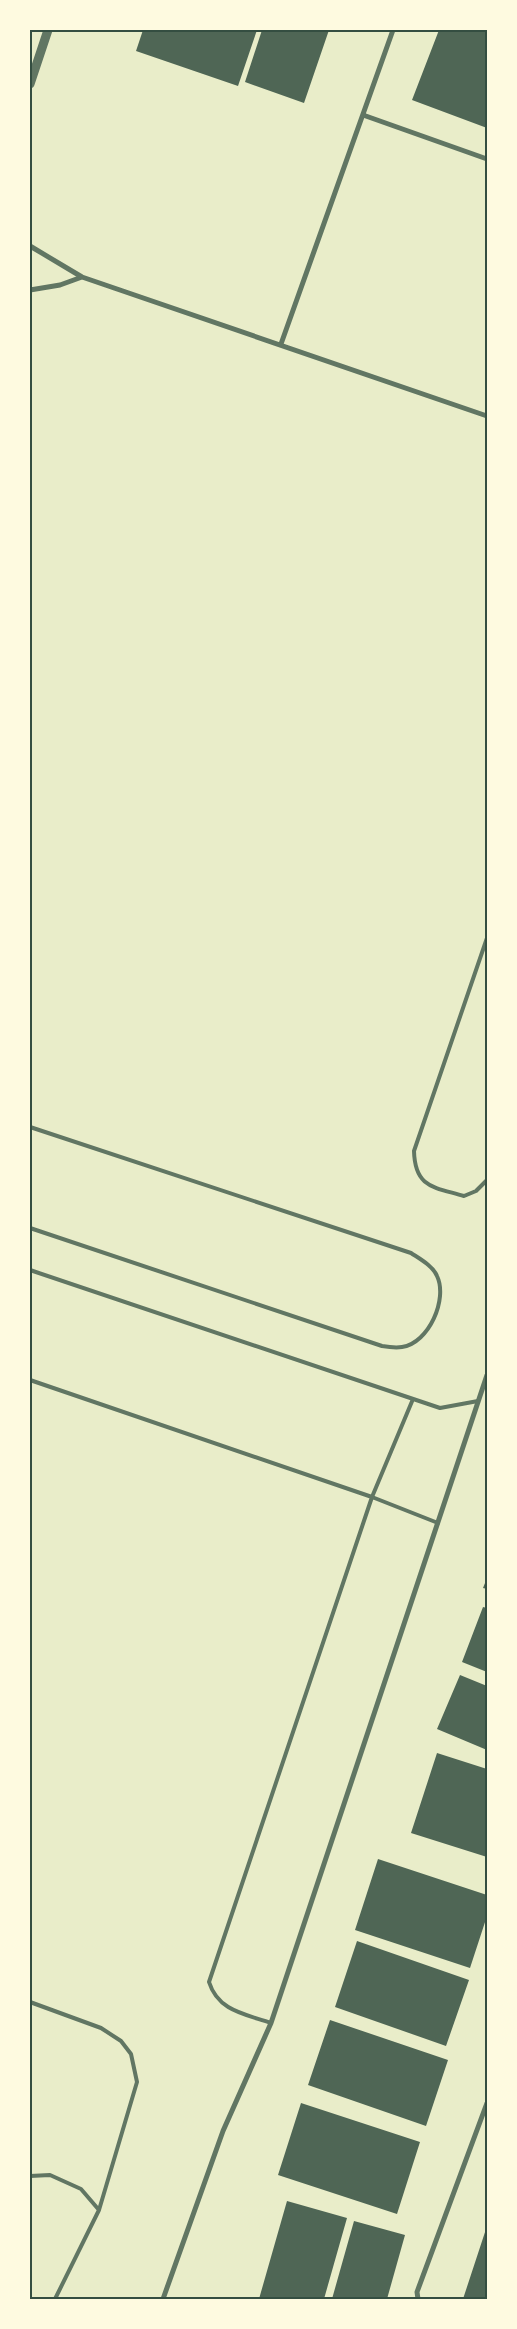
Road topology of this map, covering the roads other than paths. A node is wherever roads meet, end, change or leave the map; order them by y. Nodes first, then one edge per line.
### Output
1 (48, 30) edge
2 (393, 30) edge
3 (30, 84) edge
4 (363, 115) junction
5 (487, 159) edge
6 (30, 246) edge
7 (82, 277) junction
8 (30, 290) edge
9 (281, 344) junction
10 (487, 416) edge
11 (487, 938) edge
12 (30, 1127) edge
13 (487, 1180) edge
14 (30, 1228) edge
15 (30, 1270) edge
16 (487, 1375) edge
17 (30, 1380) edge
18 (413, 1399) junction
19 (478, 1401) junction
20 (372, 1497) junction
21 (438, 1523) junction
22 (30, 2002) edge
23 (272, 2023) junction
24 (487, 2102) edge
25 (30, 2176) edge
26 (99, 2210) junction
27 (55, 2299) edge
28 (163, 2299) edge
29 (418, 2299) edge

1 - 3 street
2 - 4 street
4 - 5 street
4 - 9 street
6 - 7 street
7 - 8 street
7 - 9 street
9 - 10 street
11 - 13 lane
12 - 14 lane
15 - 18 lane
16 - 19 street
17 - 20 lane
18 - 19 lane
18 - 20 lane
19 - 21 street
20 - 21 lane
20 - 23 lane
21 - 23 street
22 - 26 lane
23 - 28 street
24 - 29 street
25 - 26 lane
26 - 27 lane

